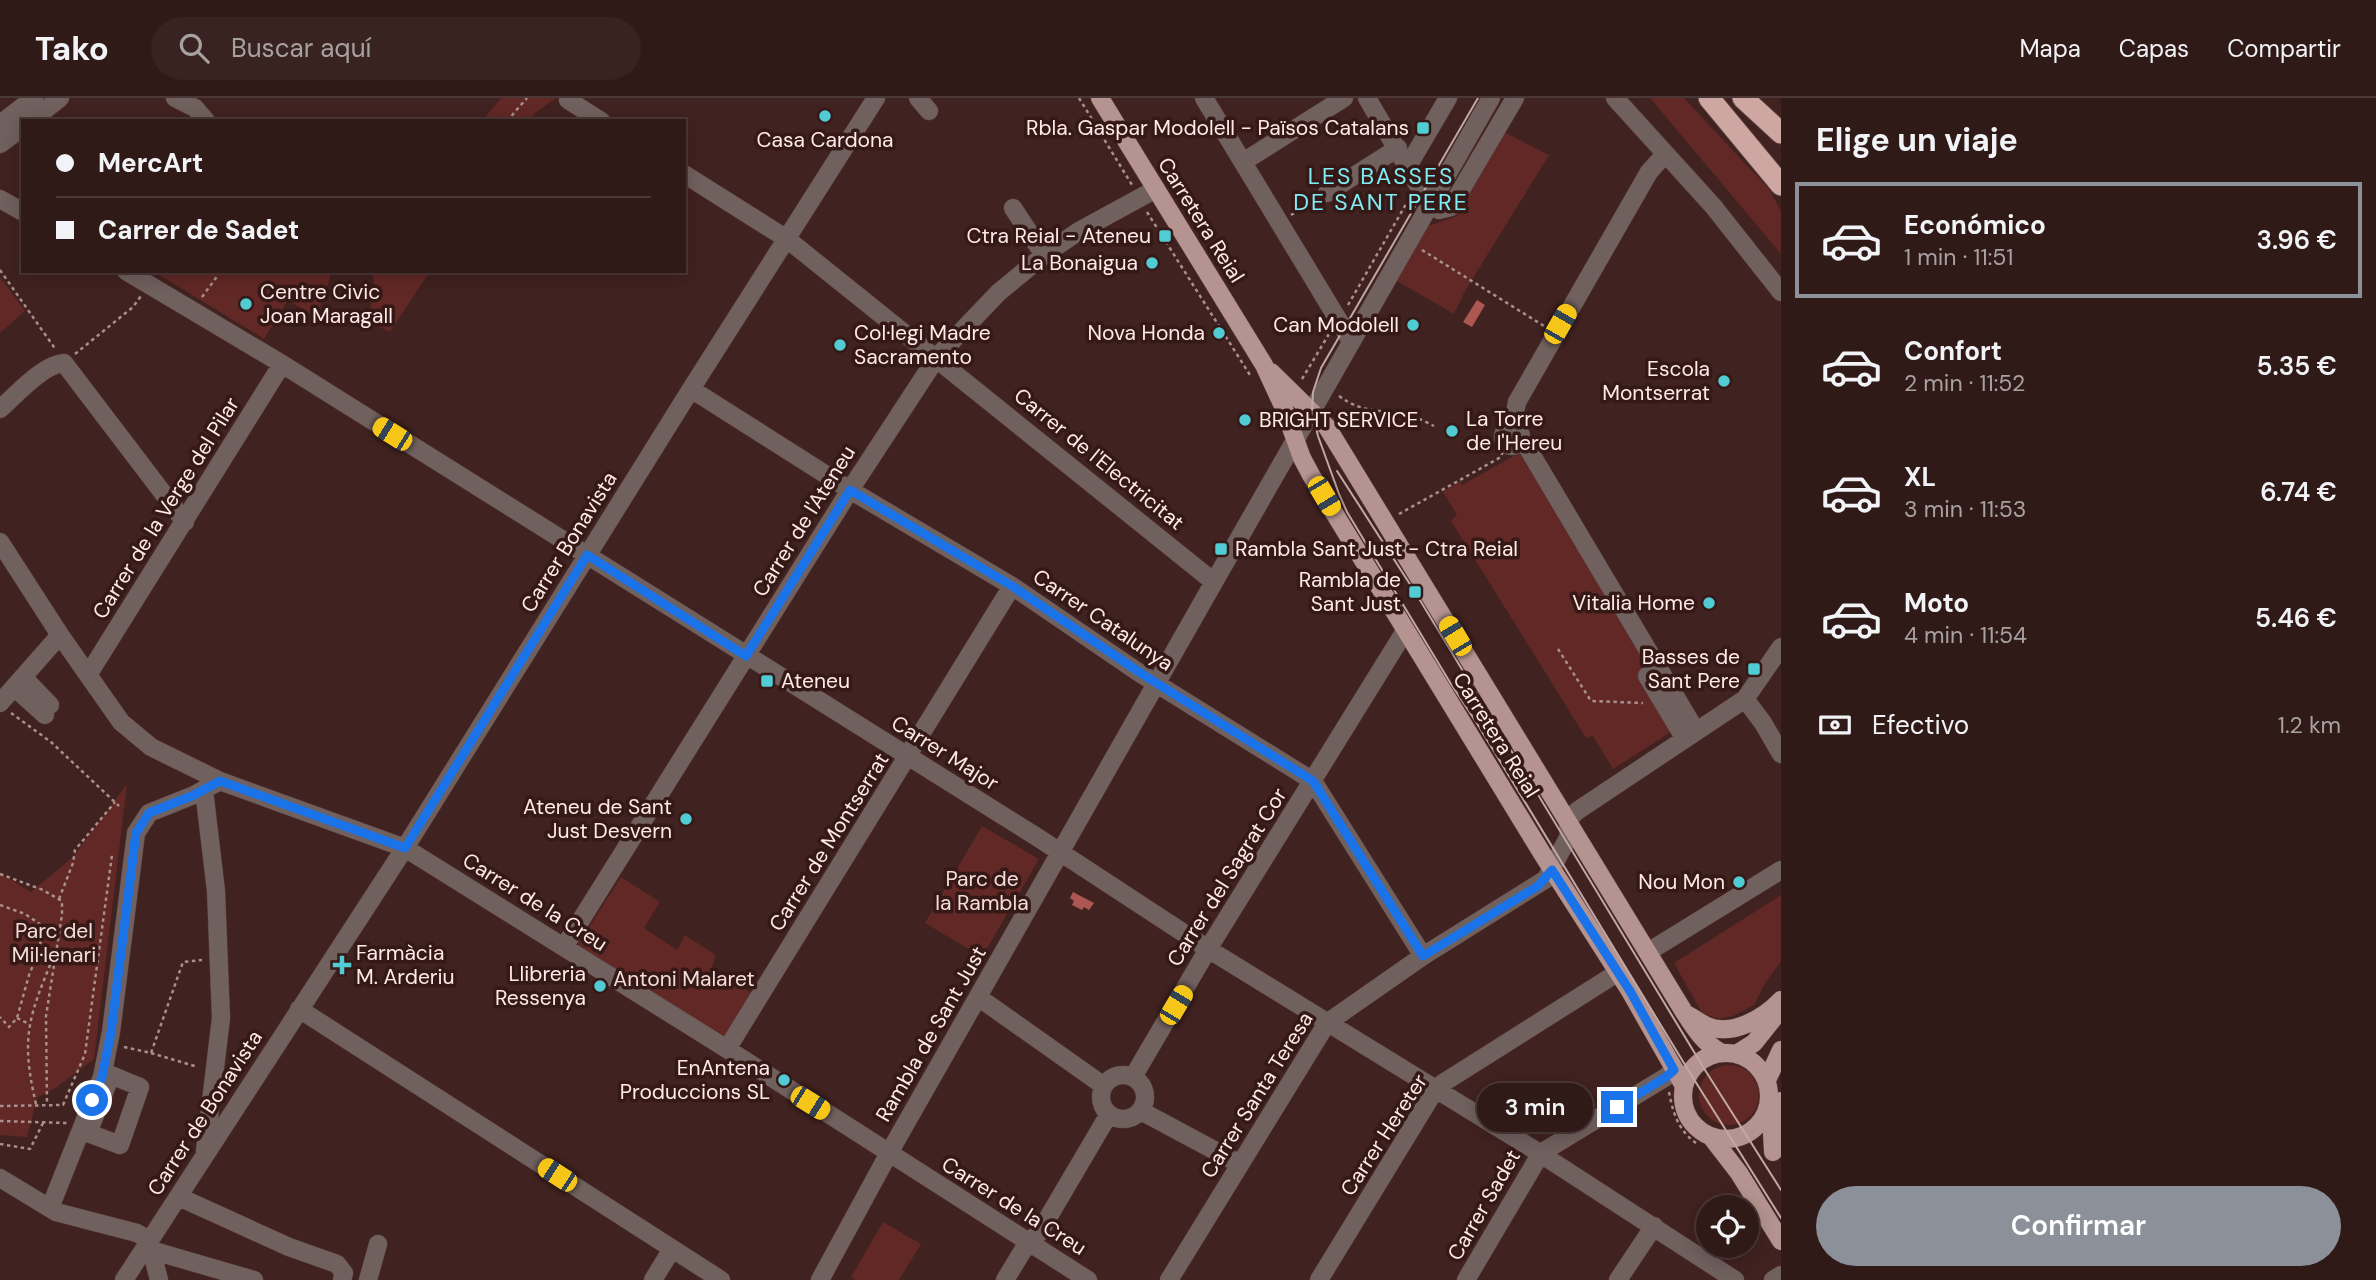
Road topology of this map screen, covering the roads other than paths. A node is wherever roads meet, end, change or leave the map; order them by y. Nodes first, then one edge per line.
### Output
1 (34, 98) edge
2 (60, 98) edge
3 (175, 98) edge
4 (876, 98) edge
5 (1100, 98) edge
6 (1204, 98) edge
7 (1345, 98) edge
8 (1367, 98) edge
9 (1448, 98) edge
10 (1492, 98) edge
11 (1515, 98) edge
12 (1615, 98) edge
13 (1709, 98) edge
14 (1743, 98) edge
15 (568, 100) dead end
16 (34, 119) edge
17 (204, 119) edge
18 (598, 119) edge
19 (0, 124) edge
20 (21, 128) edge
21 (1781, 133) edge
22 (0, 144) edge
23 (1398, 148) junction
24 (1665, 154) junction
25 (1243, 162) junction
26 (1408, 166) junction
27 (686, 175) edge
28 (1781, 185) edge
29 (1156, 189) junction
30 (1327, 193) road end
31 (0, 199) edge
32 (1429, 204) junction
33 (1013, 208) dead end
34 (21, 211) edge
35 (787, 239) junction
36 (1044, 255) junction
37 (131, 273) edge
38 (1781, 292) edge
39 (1351, 341) junction
40 (937, 357) junction
41 (282, 364) junction
42 (1264, 365) junction
43 (691, 389) junction
44 (0, 409) edge
45 (1312, 411) junction
46 (1295, 440) junction
47 (850, 490) junction
48 (185, 522) junction
49 (0, 542) edge
50 (587, 555) junction
51 (1214, 582) junction
52 (1012, 586) junction
53 (1405, 631) junction
54 (60, 635) junction
55 (1781, 647) edge
56 (746, 656) junction
57 (88, 676) junction
58 (1647, 676) dead end
59 (19, 682) junction
60 (1156, 683) junction
61 (1745, 699) junction
62 (5, 707) edge
63 (48, 710) dead end
64 (1691, 735) junction
65 (1781, 754) edge
66 (908, 758) junction
67 (220, 781) junction
68 (1313, 781) junction
69 (204, 790) junction
70 (1568, 820) junction
71 (405, 848) junction
72 (1060, 853) junction
73 (1552, 870) junction
74 (1781, 870) edge
75 (564, 947) junction
76 (1208, 949) junction
77 (1648, 952) junction
78 (1423, 956) junction
79 (1617, 972) junction
80 (978, 997) junction
81 (1781, 1000) edge
82 (299, 1009) junction
83 (1781, 1009) edge
84 (1684, 1012) junction
85 (1327, 1023) junction
86 (727, 1049) junction
87 (1781, 1050) edge
88 (1729, 1053) junction
89 (1669, 1074) junction
90 (1133, 1077) junction
91 (1768, 1080) junction
92 (1104, 1086) junction
93 (1684, 1086) junction
94 (1435, 1090) junction
95 (1781, 1101) edge
96 (1141, 1111) junction
97 (1109, 1114) junction
98 (1758, 1127) junction
99 (1706, 1141) junction
100 (889, 1153) junction
101 (1541, 1153) junction
102 (204, 1158) junction
103 (1777, 1159) edge
104 (1240, 1164) junction
105 (0, 1178) edge
106 (179, 1197) junction
107 (50, 1208) junction
108 (1654, 1226) junction
109 (1781, 1241) edge
110 (1028, 1242) junction
111 (378, 1244) dead end
112 (151, 1246) junction
113 (672, 1249) junction
114 (1781, 1275) edge
115 (124, 1280) edge
116 (159, 1280) edge
117 (254, 1280) edge
118 (342, 1280) edge
119 (368, 1280) edge
120 (653, 1280) edge
121 (721, 1280) edge
122 (820, 1280) edge
123 (1005, 1280) edge
124 (1088, 1280) edge
125 (1169, 1280) edge
126 (1319, 1280) edge
127 (1466, 1280) edge
128 (1618, 1280) edge
129 (1735, 1280) edge
130 (1773, 1280) edge

1 - 19 street
2 - 16 street
3 - 17 street
4 - 35 street, Carrer Bonavista
5 - 29 main road, Carretera Reial
6 - 25 street
7 - 25 street
8 - 23 street
9 - 26 street
10 - 32 street, Rambla de Sant Just
11 - 32 street
12 - 24 street
13 - 28 highway
14 - 21 highway
15 - 18 street
20 - 22 street
23 - 26 street
23 - 30 street
24 - 38 street
24 - 64 street
25 - 39 street
26 - 32 street
27 - 35 street, Carrer de l'Electricitat
29 - 36 street, Carrer de l'Ateneu
29 - 42 main road, Carretera Reial
31 - 34 street
32 - 39 street, Rambla de Sant Just
33 - 36 street
35 - 40 street, Carrer de l'Electricitat
35 - 43 street, Carrer Bonavista
36 - 40 street, Carrer de l'Ateneu
37 - 41 street, Carrer Major
39 - 45 street, Rambla de Sant Just
40 - 47 street, Carrer de l'Ateneu
40 - 51 street, Carrer de l'Electricitat
41 - 48 street, Carrer de la Verge del Pilar
41 - 50 street, Carrer Major
42 - 45 main road, Carretera Reial
42 - 46 main road, Carretera Reial
43 - 47 street, Carrer Catalunya
43 - 50 street, Carrer Bonavista
44 - 48 street
45 - 46 street, Rambla de Sant Just
45 - 70 main road, Carretera Reial
46 - 51 street, Rambla de Sant Just
46 - 53 main road, Carretera Reial
47 - 52 street, Carrer Catalunya
47 - 56 street, Carrer de l'Ateneu
48 - 57 street, Carrer de la Verge del Pilar
49 - 54 street, Carrer de la Creu
50 - 56 street, Carrer Major
50 - 71 street, Carrer Bonavista
51 - 60 street, Rambla de Sant Just
52 - 60 street, Carrer Catalunya
52 - 66 street, Carrer de Montserrat
53 - 68 street, Carrer del Sagrat Cor
53 - 73 main road, Carretera Reial
54 - 57 street, Carrer de la Creu
54 - 59 street
55 - 61 street
56 - 66 street, Carrer Major
56 - 75 street, Carrer de l'Ateneu
57 - 67 street, Carrer de la Creu
58 - 64 street
59 - 62 street
59 - 63 street
60 - 68 street, Carrer Catalunya
60 - 72 street, Rambla de Sant Just
61 - 64 street
61 - 65 street
64 - 70 street
66 - 72 street, Carrer Major
66 - 86 street, Carrer de Montserrat
67 - 69 street
67 - 71 street, Carrer de la Creu
68 - 76 street, Carrer del Sagrat Cor
68 - 78 street, Carrer Catalunya
69 - 102 street
69 - 107 street
70 - 73 street
70 - 77 main road, Carretera Reial
71 - 75 street, Carrer de la Creu
71 - 82 street, Carrer Bonavista
72 - 76 street, Carrer Major
72 - 80 street, Rambla de Sant Just
73 - 78 street, Carrer Santa Teresa
73 - 79 main road, Carretera Reial
74 - 77 street
75 - 86 street, Carrer de la Creu
76 - 85 street, Carrer Major
76 - 90 street, Carrer del Sagrat Cor
77 - 84 main road, Carretera Reial
78 - 85 street, Carrer Santa Teresa
79 - 89 main road, Carretera Reial
79 - 94 street, Carrer Hereter
80 - 92 street
80 - 100 street, Rambla de Sant Just
81 - 84 main road
82 - 102 street, Carrer de Bonavista
82 - 113 street
83 - 88 main road
84 - 88 main road, Carretera Reial
85 - 94 street, Carrer Major
85 - 104 street, Carrer Santa Teresa
86 - 100 street, Carrer de la Creu
87 - 91 main road
88 - 91 main road
88 - 93 main road
89 - 93 main road, Carretera Reial
89 - 101 street
90 - 92 street
90 - 96 street
91 - 98 main road
92 - 97 street
93 - 99 main road
94 - 101 street, Carrer Major
94 - 126 street, Carrer Hereter
95 - 103 main road
96 - 97 street
96 - 104 street
97 - 110 street
98 - 99 main road
98 - 103 main road
99 - 109 main road
100 - 110 street, Carrer de la Creu
100 - 122 street, Rambla de Sant Just
101 - 108 street, Carrer Major
101 - 127 street, Carrer Sadet
102 - 106 street, Carrer de Bonavista
104 - 125 street, Carrer Santa Teresa
105 - 107 street
106 - 112 street, Carrer de Bonavista
106 - 118 street
107 - 112 street
108 - 128 street
108 - 129 street, Carrer Major
110 - 123 street
110 - 124 street, Carrer de la Creu
111 - 119 street
112 - 115 street
112 - 116 street
112 - 117 street
113 - 120 street
113 - 121 street
114 - 130 street

